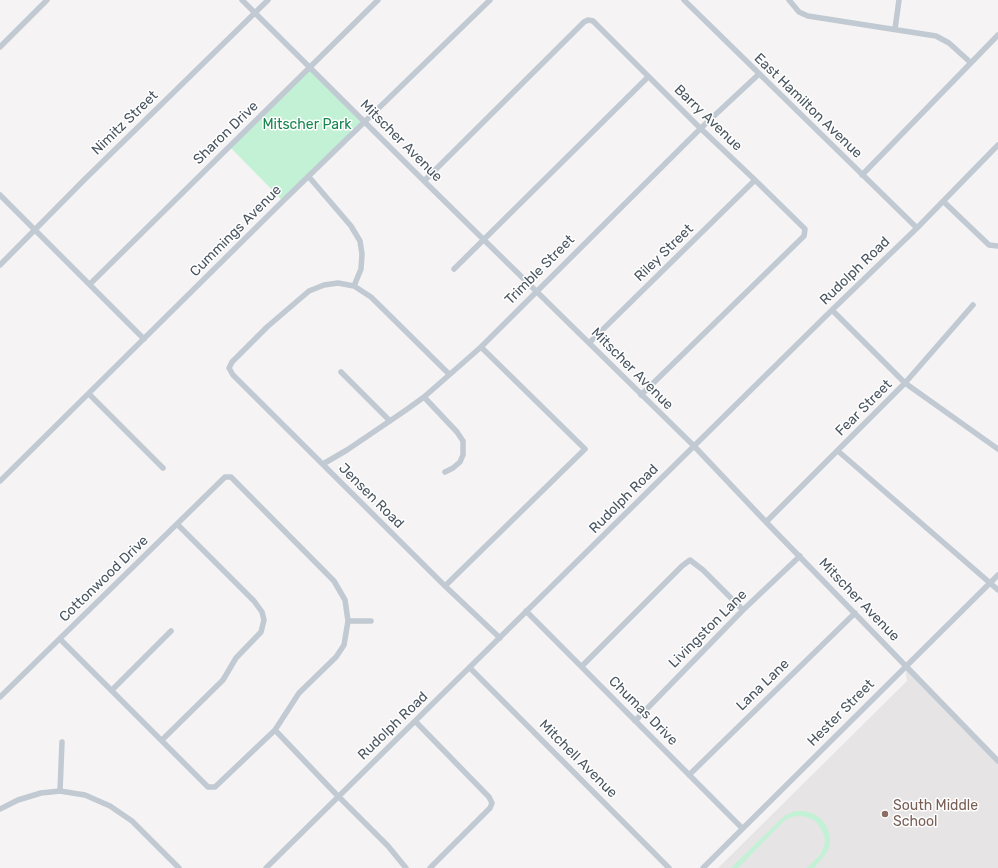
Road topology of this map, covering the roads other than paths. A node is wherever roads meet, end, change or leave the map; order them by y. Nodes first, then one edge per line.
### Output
1 (47, 0) edge
2 (242, 0) edge
3 (268, 0) edge
4 (378, 0) edge
5 (490, 0) edge
6 (684, 0) edge
7 (789, 0) edge
8 (899, 0) edge
9 (255, 13) junction
10 (895, 29) junction
11 (998, 35) edge
12 (0, 47) edge
13 (970, 62) junction
14 (310, 68) junction
15 (758, 74) junction
16 (648, 77) junction
17 (365, 122) junction
18 (701, 128) junction
19 (998, 145) edge
20 (862, 175) junction
21 (309, 177) junction
22 (756, 180) junction
23 (424, 181) junction
24 (0, 195) edge
25 (944, 202) junction
26 (917, 228) junction
27 (35, 230) junction
28 (483, 239) junction
29 (998, 246) edge
30 (0, 265) edge
31 (454, 269) dead end
32 (90, 284) junction
33 (354, 286) junction
34 (536, 291) junction
35 (973, 305) dead end
36 (832, 310) junction
37 (144, 339) junction
38 (589, 343) junction
39 (481, 346) junction
40 (340, 372) dead end
41 (449, 374) junction
42 (905, 383) junction
43 (89, 394) junction
44 (641, 395) junction
45 (424, 397) junction
46 (390, 421) junction
47 (694, 446) junction
48 (998, 449) edge
49 (838, 450) junction
50 (323, 464) junction
51 (163, 468) dead end
52 (445, 472) dead end
53 (0, 481) edge
54 (766, 522) junction
55 (177, 524) junction
56 (800, 556) junction
57 (998, 575) edge
58 (990, 583) junction
59 (445, 586) junction
60 (998, 590) edge
61 (743, 610) junction
62 (526, 611) junction
63 (855, 613) junction
64 (348, 621) junction
65 (371, 621) dead end
66 (171, 631) dead end
67 (500, 638) junction
68 (60, 639) junction
69 (582, 666) junction
70 (905, 666) junction
71 (470, 668) junction
72 (112, 690) junction
73 (0, 697) edge
74 (415, 721) junction
75 (635, 721) junction
76 (275, 730) junction
77 (162, 740) junction
78 (62, 742) dead end
79 (998, 761) edge
80 (689, 775) junction
81 (60, 792) junction
82 (339, 796) junction
83 (0, 809) edge
84 (742, 828) junction
85 (179, 868) edge
86 (266, 868) edge
87 (406, 868) edge
88 (430, 868) edge
89 (669, 868) edge
90 (703, 868) edge

1 - 12 street
2 - 9 street, Mitscher Avenue
3 - 9 street, Nimitz Street
4 - 14 street, Sharon Drive
5 - 17 street, Cummings Avenue
6 - 15 street, East Hamilton Avenue
7 - 10 street
8 - 10 street
9 - 14 street, Mitscher Avenue
9 - 27 street, Nimitz Street
10 - 13 street
11 - 13 street
13 - 20 street
14 - 17 street, Mitscher Avenue
14 - 32 street, Sharon Drive
15 - 18 street, Trimble Street
15 - 20 street, East Hamilton Avenue
16 - 18 street, Barry Avenue
16 - 23 street, Barry Avenue
16 - 28 street
17 - 21 street, Cummings Avenue
17 - 23 street, Mitscher Avenue
18 - 22 street, Barry Avenue
18 - 34 street, Trimble Street
19 - 25 street, Rudolph Road
20 - 26 street, East Hamilton Avenue
21 - 33 street
21 - 37 street, Cummings Avenue
22 - 38 street, Riley Street
22 - 44 street, Barry Avenue
23 - 28 street, Mitscher Avenue
24 - 27 street
25 - 26 street, Rudolph Road
25 - 29 street
26 - 36 street, Rudolph Road
27 - 30 street, Nimitz Street
27 - 32 street
28 - 31 street
28 - 34 street, Mitscher Avenue
32 - 37 street
33 - 41 street
33 - 50 street, Jensen Road
34 - 38 street, Mitscher Avenue
34 - 39 street, Trimble Street
35 - 42 street, Fear Street
36 - 42 street
36 - 47 street, Rudolph Road
37 - 43 street, Cummings Avenue
38 - 44 street, Mitscher Avenue
39 - 41 street, Trimble Street
39 - 59 street
40 - 46 street
41 - 45 street, Trimble Street
42 - 48 street
42 - 49 street, Fear Street
43 - 51 street
43 - 53 street, Cummings Avenue
44 - 47 street, Mitscher Avenue
45 - 46 street, Trimble Street
45 - 52 street
46 - 50 street, Trimble Street
47 - 54 street, Mitscher Avenue
47 - 62 street, Rudolph Road
49 - 54 street, Fear Street
49 - 58 street
50 - 59 street, Jensen Road
54 - 56 street, Mitscher Avenue
55 - 64 street, Cottonwood Drive
55 - 68 street, Cottonwood Drive
55 - 77 street
56 - 61 street, Livingston Lane
56 - 63 street, Mitscher Avenue
57 - 58 street, Hester Street
58 - 60 street
58 - 70 street, Hester Street
59 - 67 street, Jensen Road
61 - 69 street
61 - 75 street, Livingston Lane
62 - 67 street, Rudolph Road
62 - 69 street, Chumas Drive
63 - 70 street, Mitscher Avenue
63 - 80 street, Lana Lane
64 - 65 street
64 - 76 street
66 - 72 street
67 - 71 street, Rudolph Road
68 - 72 street
68 - 73 street, Cottonwood Drive
69 - 75 street, Chumas Drive
70 - 79 street, Mitscher Avenue
70 - 84 street, Hester Street
71 - 74 street, Rudolph Road
71 - 89 street, Mitchell Avenue
72 - 77 street
74 - 82 street, Rudolph Road
74 - 88 street
75 - 80 street, Chumas Drive
76 - 77 street
76 - 82 street
78 - 81 street
80 - 84 street, Chumas Drive
81 - 83 street
81 - 85 street
82 - 86 street, Rudolph Road
82 - 87 street
84 - 90 street, Hester Street

